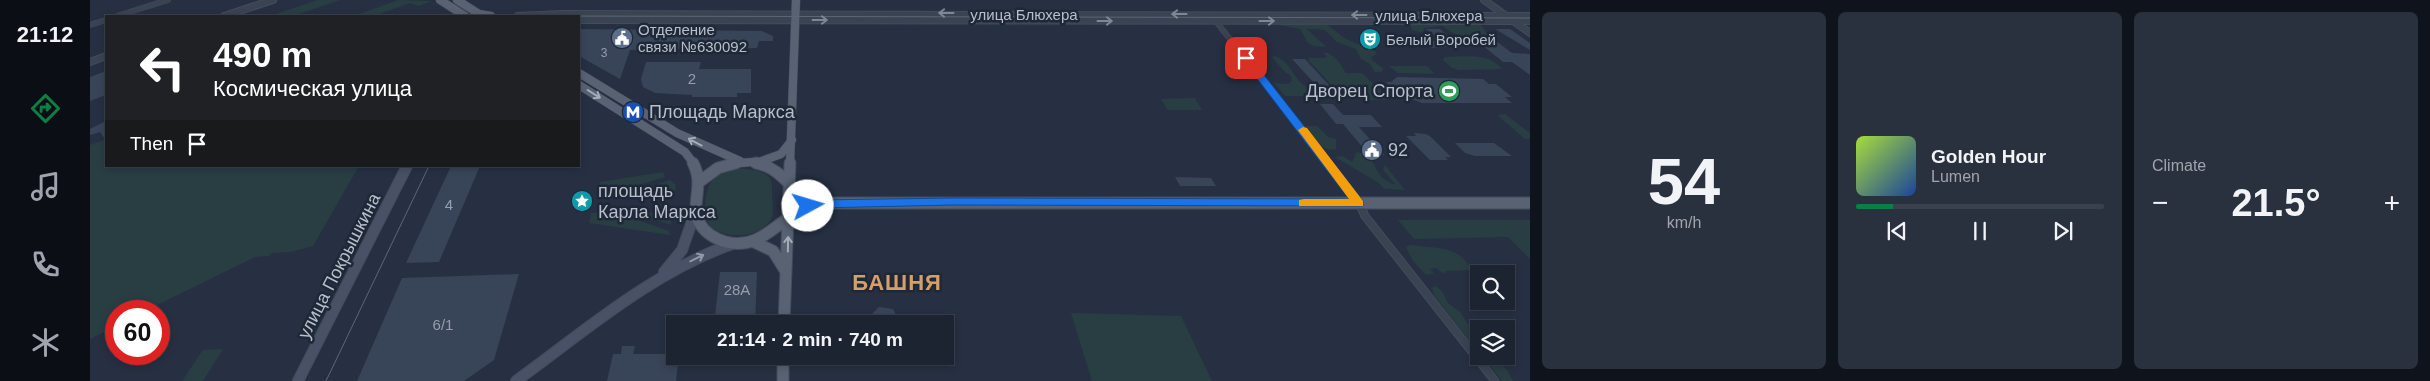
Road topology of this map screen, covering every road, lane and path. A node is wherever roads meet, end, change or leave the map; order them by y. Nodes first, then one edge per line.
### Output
1 (168, 0) edge
2 (273, 0) edge
3 (440, 0) edge
4 (457, 0) edge
5 (796, 0) edge
6 (1484, 0) edge
7 (1210, 14) junction
8 (120, 15) edge
9 (227, 15) edge
10 (463, 15) edge
11 (485, 15) edge
12 (540, 15) edge
13 (1507, 16) junction
14 (1530, 16) edge
15 (795, 17) junction
16 (105, 20) edge
17 (580, 20) edge
18 (1216, 21) junction
19 (1514, 21) junction
20 (1530, 21) edge
21 (90, 25) edge
22 (1530, 32) edge
23 (105, 56) edge
24 (90, 62) edge
25 (580, 73) edge
26 (580, 86) edge
27 (793, 139) junction
28 (740, 161) junction
29 (759, 162) junction
30 (406, 167) edge
31 (699, 182) junction
32 (791, 185) junction
33 (1358, 203) junction
34 (1530, 203) edge
35 (815, 204) junction
36 (695, 213) junction
37 (788, 216) junction
38 (752, 242) junction
39 (734, 244) junction
40 (786, 273) junction
41 (661, 276) junction
42 (784, 315) edge
43 (783, 365) edge
44 (298, 381) edge
45 (516, 381) edge
46 (783, 381) edge
47 (1495, 381) edge

1 - 8 street
2 - 9 street
3 - 10 main road
4 - 11 main road
5 - 15 main road
6 - 13 street
13 -> 7 street, улица Блюхера
7 -> 15 street, улица Блюхера
7 - 18 street
12 - 15 street, улица Блюхера
13 - 14 street, улица Блюхера
13 - 19 street
15 - 17 street, улица Блюхера
15 -> 18 street, улица Блюхера
15 - 27 main road
16 - 21 street
18 -> 19 street, улица Блюхера
18 - 33 street
19 - 20 street, улица Блюхера
19 - 22 street
23 - 24 street
28 -> 25 main road
26 -> 31 main road
27 - 29 main road
27 - 32 main road
28 - 29 main road
28 - 31 main road
29 - 32 main road
30 - 44 main road, улица Покрышкина
31 - 36 main road
32 - 35 main road
32 - 37 main road
33 - 34 main road
33 - 35 main road
33 - 47 street
35 - 37 main road
36 - 39 main road
36 - 41 main road
37 - 38 main road
40 -> 37 main road
38 - 39 main road
38 - 40 main road
41 -> 39 main road
40 - 42 main road
41 - 45 main road
43 - 46 main road

